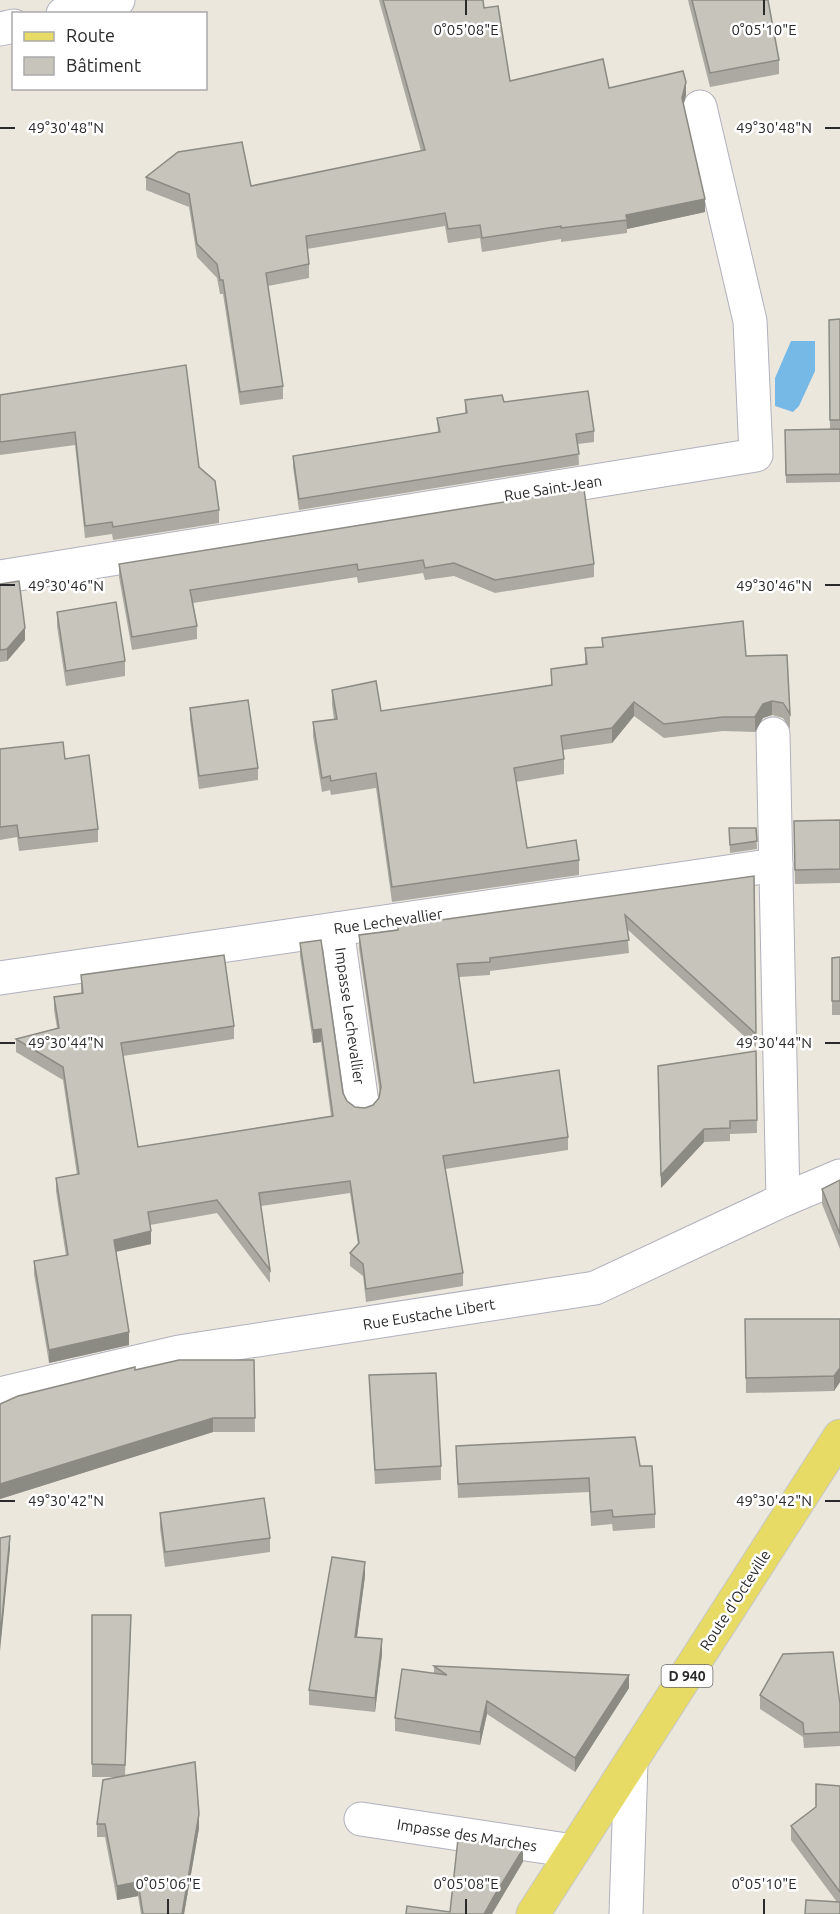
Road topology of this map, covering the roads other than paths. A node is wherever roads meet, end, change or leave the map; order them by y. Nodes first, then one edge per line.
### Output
1 (118, 0) edge
2 (71, 12) edge
3 (700, 107) dead end
4 (0, 577) edge
5 (773, 734) dead end
6 (776, 864) junction
7 (337, 929) junction
8 (0, 978) edge
9 (362, 1103) dead end
10 (840, 1176) edge
11 (783, 1200) junction
12 (0, 1394) edge
13 (840, 1436) edge
14 (631, 1762) junction
15 (361, 1819) dead end
16 (573, 1851) junction
17 (533, 1914) edge
18 (626, 1914) edge

1 - 2 street
3 - 4 street, Rue Saint-Jean
5 - 6 street
6 - 7 street, Rue Lechevallier
6 - 11 street
7 - 8 street, Rue Lechevallier
7 - 9 street, Impasse Lechevallier
10 - 11 street, Rue Eustache Libert
11 - 12 street, Rue Eustache Libert
13 - 14 main road, Route d'Octeville / D 940
14 - 16 main road, Route d'Octeville / D 940
14 - 18 street
15 - 16 street, Impasse des Marches
16 - 17 main road, Route d'Octeville / D 940

